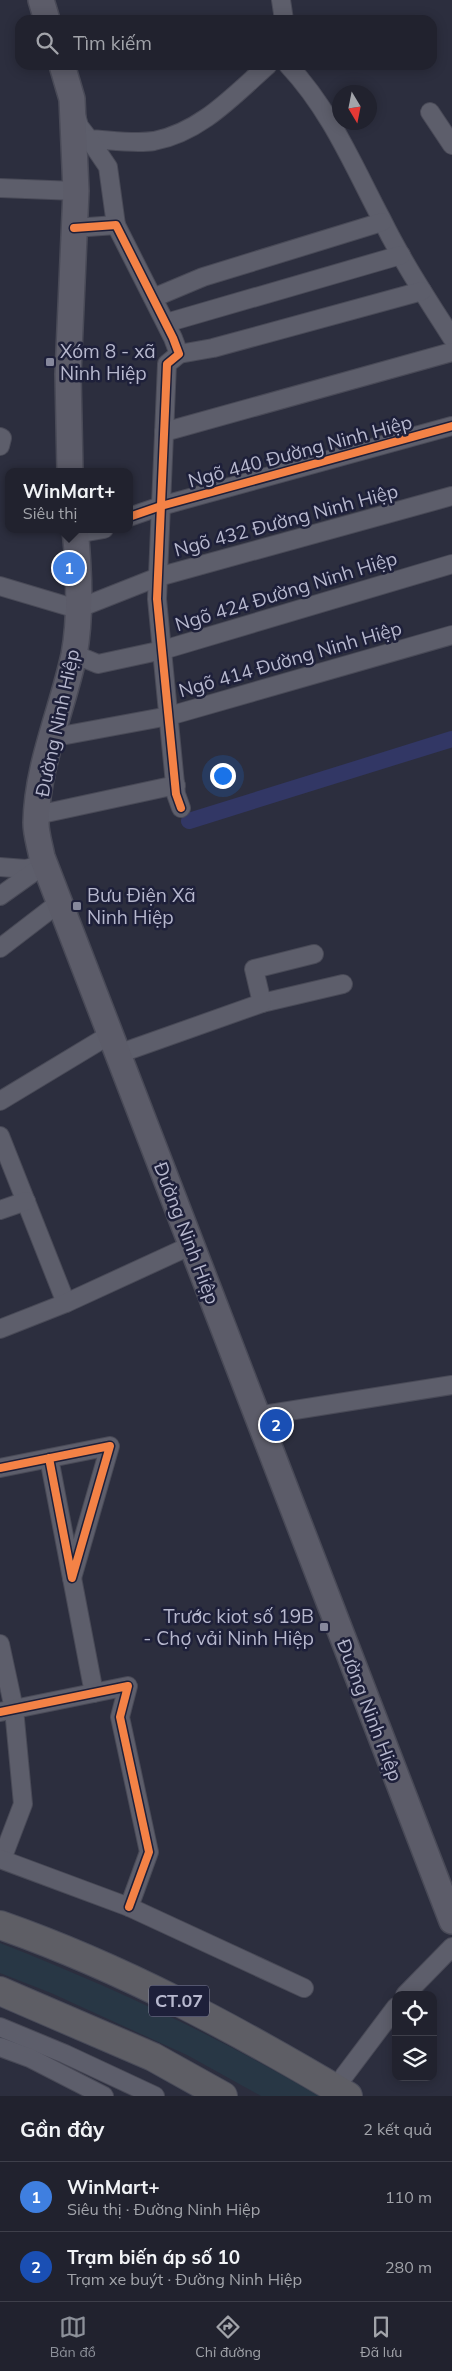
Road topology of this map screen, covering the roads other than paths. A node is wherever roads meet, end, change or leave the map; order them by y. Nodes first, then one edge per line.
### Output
1 (41, 0) edge
2 (281, 0) edge
3 (46, 15) edge
4 (283, 15) edge
5 (63, 70) edge
6 (262, 70) edge
7 (292, 70) edge
8 (72, 99) junction
9 (430, 112) dead end
10 (89, 139) junction
11 (452, 145) edge
12 (0, 188) edge
13 (76, 191) junction
14 (382, 222) junction
15 (116, 225) junction
16 (74, 228) junction
17 (401, 254) junction
18 (422, 291) junction
19 (153, 298) junction
20 (166, 323) junction
21 (452, 338) edge
22 (452, 352) edge
23 (179, 354) junction
24 (452, 426) edge
25 (164, 432) junction
26 (0, 437) edge
27 (0, 446) edge
28 (70, 468) edge
29 (452, 496) edge
30 (161, 506) junction
31 (133, 516) edge
32 (75, 533) edge
33 (452, 564) edge
34 (158, 577) junction
35 (0, 586) edge
36 (77, 609) junction
37 (452, 634) edge
38 (163, 650) junction
39 (74, 654) junction
40 (169, 716) junction
41 (50, 738) junction
42 (176, 785) junction
43 (181, 808) dead end
44 (37, 815) junction
45 (45, 864) junction
46 (0, 867) edge
47 (0, 896) edge
48 (60, 902) junction
49 (0, 948) edge
50 (314, 954) dead end
51 (343, 984) dead end
52 (262, 1003) junction
53 (115, 1044) junction
54 (0, 1101) edge
55 (0, 1136) edge
56 (26, 1201) junction
57 (0, 1210) edge
58 (192, 1246) junction
59 (66, 1303) junction
60 (0, 1329) edge
61 (452, 1385) edge
62 (257, 1416) junction
63 (49, 1458) junction
64 (0, 1468) edge
65 (72, 1578) junction
66 (0, 1644) edge
67 (94, 1693) junction
68 (7, 1710) edge
69 (1, 1859) edge
70 (129, 1906) junction
71 (452, 1921) edge
72 (0, 1925) edge
73 (452, 1947) edge
74 (304, 1988) dead end
75 (0, 1990) edge
76 (410, 1991) edge
77 (392, 2013) edge
78 (0, 2027) edge
79 (0, 2047) edge
80 (346, 2086) edge
81 (104, 2096) edge
82 (155, 2096) edge
83 (223, 2096) edge

1 - 3 main road
2 - 4 street
5 - 8 main road
6 - 10 street
7 - 14 street
8 - 10 street
8 - 13 main road
9 - 11 street
10 - 15 street
12 - 13 street
13 - 16 main road
14 - 17 street
14 - 19 street
15 - 16 street
15 - 19 street
16 - 28 main road
17 - 18 street
17 - 20 street
18 - 21 street
18 - 23 street
19 - 20 street
20 - 23 street
22 - 25 street
23 - 25 street
24 - 30 street, Ngõ 440 Đường Ninh Hiệp
25 - 30 street
26 - 27 street
29 - 34 street, Ngõ 432 Đường Ninh Hiệp
30 - 31 street, Ngõ 440 Đường Ninh Hiệp
30 - 34 street
32 - 36 main road, Đường Ninh Hiệp
33 - 38 street, Ngõ 424 Đường Ninh Hiệp
34 - 36 street, Ngõ 432 Đường Ninh Hiệp
34 - 38 street
35 - 36 street
36 - 39 main road, Đường Ninh Hiệp
37 - 40 street, Ngõ 414 Đường Ninh Hiệp
38 - 39 street, Ngõ 424 Đường Ninh Hiệp
38 - 40 street
39 - 41 main road, Đường Ninh Hiệp
40 - 41 street, Ngõ 414 Đường Ninh Hiệp
40 - 42 street
41 - 44 main road, Đường Ninh Hiệp
42 - 43 street
42 - 44 street
44 - 45 main road, Đường Ninh Hiệp
45 - 46 street
45 - 47 street
45 - 48 main road, Đường Ninh Hiệp
48 - 49 street
48 - 53 main road, Đường Ninh Hiệp
50 - 52 street
51 - 52 street
52 - 53 street
53 - 54 street
53 - 58 main road, Đường Ninh Hiệp
55 - 56 street
56 - 57 street
56 - 59 street
58 - 59 street
58 - 62 main road, Đường Ninh Hiệp
59 - 60 street
61 - 62 street
62 - 71 main road, Đường Ninh Hiệp
63 - 64 street
63 - 65 street
63 - 65 street
65 - 67 street
66 - 68 street
67 - 68 street
67 - 70 street
68 - 69 street
69 - 70 street
70 - 74 street
72 - 80 highway, CT.07
73 - 76 street
75 - 83 highway
77 - 80 street
78 - 82 street
79 - 81 street

